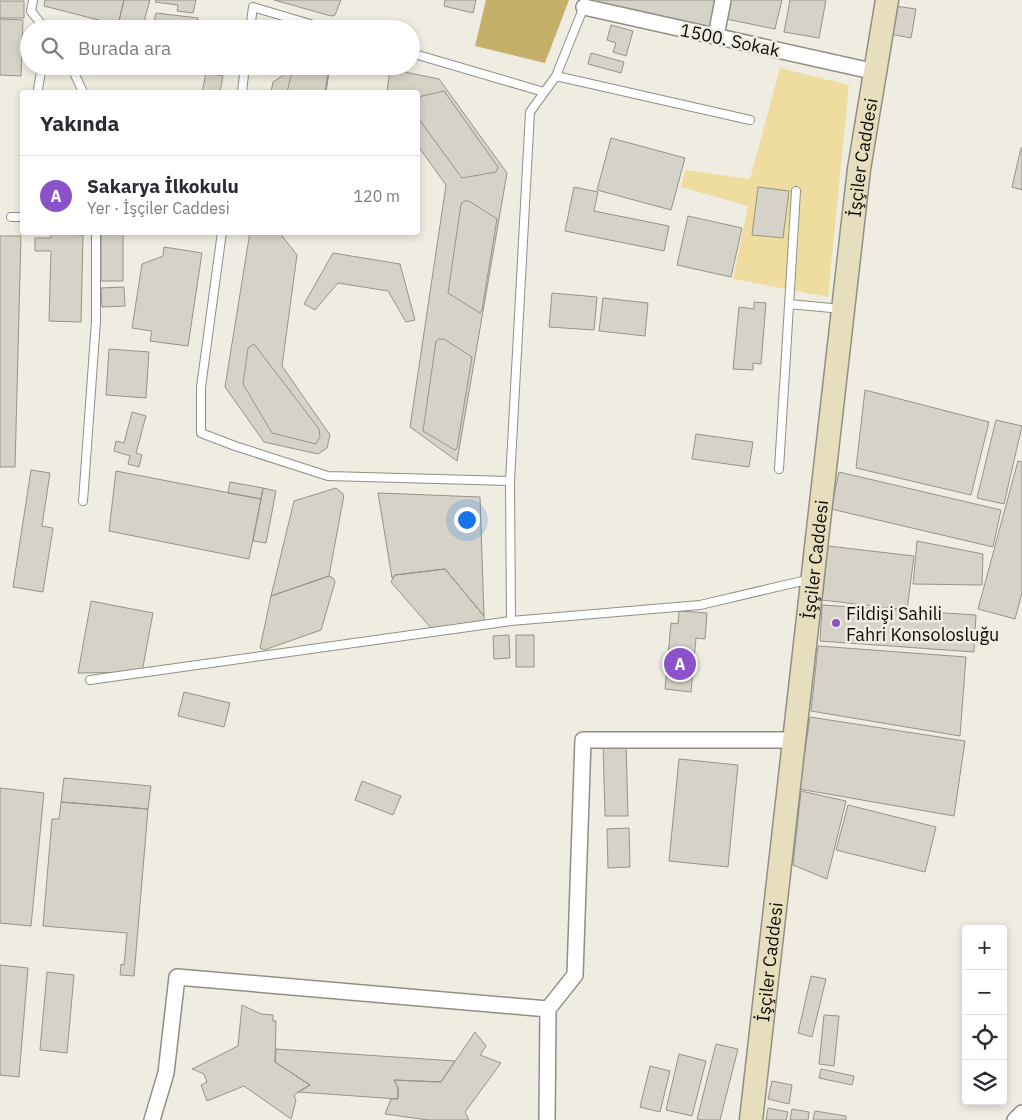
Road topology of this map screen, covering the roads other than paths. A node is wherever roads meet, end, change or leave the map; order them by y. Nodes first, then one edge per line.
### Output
1 (33, 0) edge
2 (723, 0) edge
3 (887, 0) edge
4 (585, 4) edge
5 (38, 20) edge
6 (251, 20) edge
7 (297, 20) edge
8 (716, 36) junction
9 (420, 56) edge
10 (876, 72) junction
11 (40, 75) edge
12 (75, 75) edge
13 (244, 75) edge
14 (556, 76) junction
15 (38, 89) dead end
16 (82, 90) edge
17 (242, 90) edge
18 (544, 92) junction
19 (750, 120) dead end
20 (796, 191) dead end
21 (11, 217) dead end
22 (20, 217) edge
23 (96, 235) edge
24 (222, 235) edge
25 (789, 304) junction
26 (843, 309) junction
27 (778, 469) dead end
28 (510, 481) junction
29 (83, 501) dead end
30 (812, 578) junction
31 (511, 621) junction
32 (90, 680) dead end
33 (794, 740) junction
34 (548, 1009) junction
35 (1022, 1113) edge
36 (152, 1120) edge
37 (547, 1120) edge
38 (751, 1120) edge
39 (1015, 1120) edge

1 - 5 lane
2 - 8 street
3 - 10 street, İşçiler Caddesi
4 - 8 street, 1500. Sokak
4 - 14 lane
6 - 7 lane
8 - 10 street, 1500. Sokak
9 - 18 lane
10 - 26 street, İşçiler Caddesi
11 - 15 lane
12 - 16 lane
13 - 17 lane
14 - 18 lane
14 - 19 lane
18 - 28 lane
20 - 25 lane
21 - 22 lane
23 - 29 lane
24 - 28 lane
25 - 26 lane
25 - 27 lane
26 - 30 street, İşçiler Caddesi
28 - 31 lane
30 - 31 lane
30 - 33 street, İşçiler Caddesi
31 - 32 lane
33 - 34 street
33 - 38 street, İşçiler Caddesi
34 - 36 street
34 - 37 street
35 - 39 street

